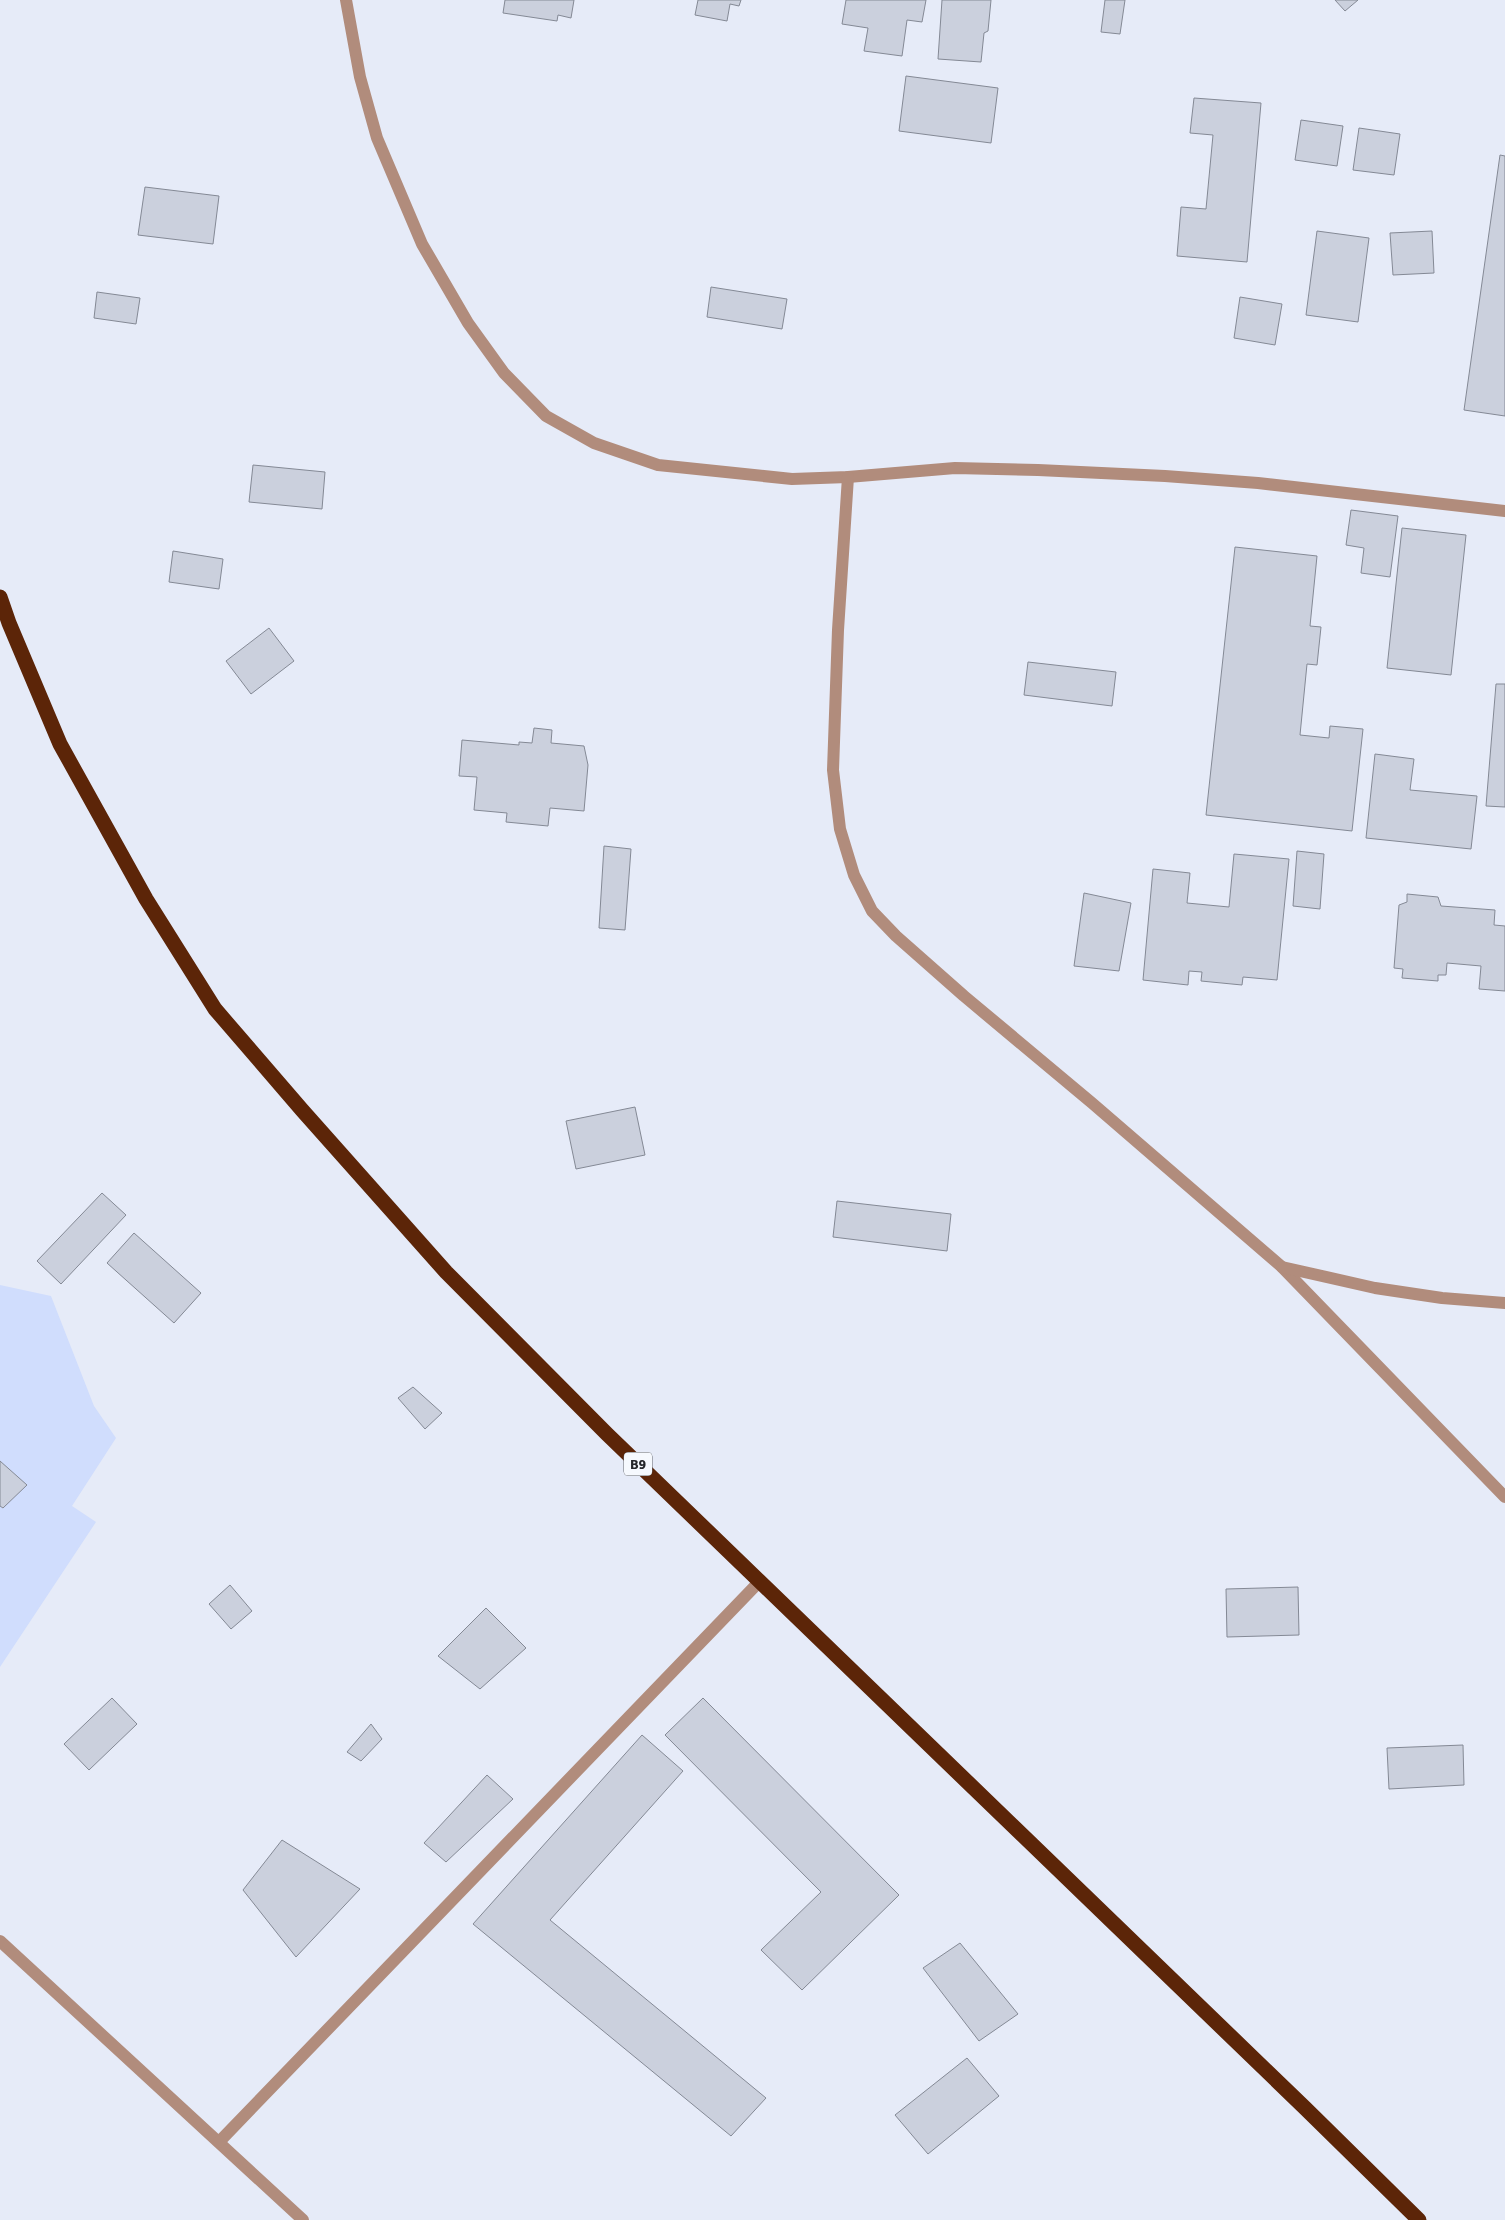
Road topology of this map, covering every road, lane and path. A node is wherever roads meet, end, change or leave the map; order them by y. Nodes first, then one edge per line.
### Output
1 (346, 0) edge
2 (848, 477) junction
3 (1505, 511) edge
4 (0, 597) edge
5 (1282, 1267) junction
6 (1505, 1303) edge
7 (1505, 1497) edge
8 (760, 1581) junction
9 (0, 1940) edge
10 (219, 2142) junction
11 (303, 2220) edge
12 (1419, 2220) edge

1 - 2 street
2 - 3 street
2 - 5 street
4 - 8 highway, B9
5 - 6 street
5 - 7 street
8 - 10 street
8 - 12 highway, B9
9 - 10 street
10 - 11 street

